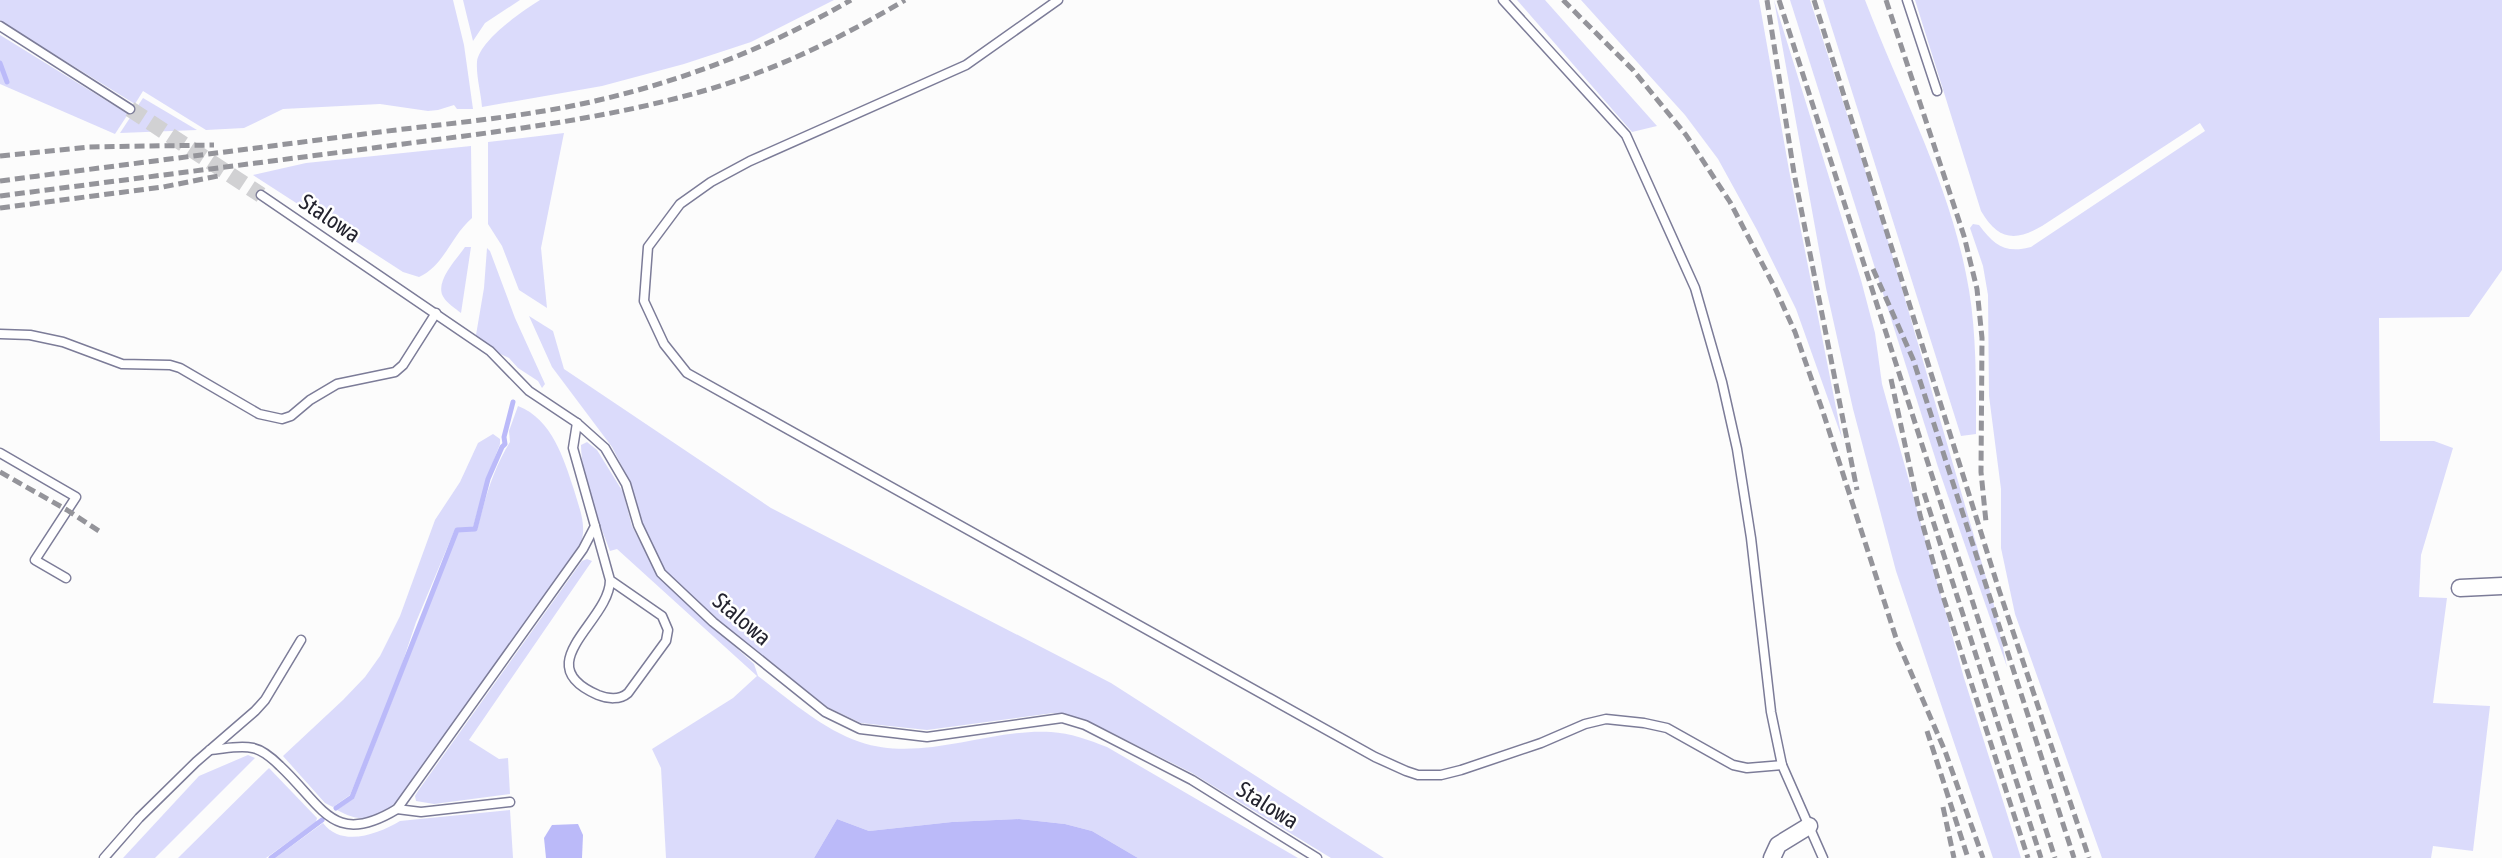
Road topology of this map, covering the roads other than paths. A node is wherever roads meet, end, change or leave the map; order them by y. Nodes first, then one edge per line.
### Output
1 (1058, 0) edge
2 (1503, 0) edge
3 (1907, 0) edge
4 (0, 26) edge
5 (1937, 91) dead end
6 (130, 109) tunnel mouth
7 (261, 195) tunnel mouth
8 (436, 313) junction
9 (0, 334) edge
10 (577, 423) junction
11 (0, 453) edge
12 (595, 526) junction
13 (66, 578) dead end
14 (610, 580) junction
15 (2502, 586) edge
16 (2459, 589) dead end
17 (301, 640) dead end
18 (210, 750) junction
19 (1782, 765) junction
20 (510, 802) dead end
21 (397, 809) junction
22 (1809, 826) junction
23 (104, 858) edge
24 (1317, 858) edge
25 (1772, 858) edge
26 (1823, 858) edge

1 - 19 lane
2 - 19 lane
3 - 5 lane
4 - 6 lane
7 - 8 lane, Stalowa
8 - 9 lane
8 - 10 lane, Stalowa
10 - 12 lane
10 - 24 lane, Stalowa
11 - 13 lane
12 - 14 lane
12 - 21 lane
14 - 14 lane
15 - 16 street
17 - 18 lane
18 - 21 lane
18 - 23 lane
19 - 22 lane
20 - 21 lane
22 - 25 street
22 - 26 lane

